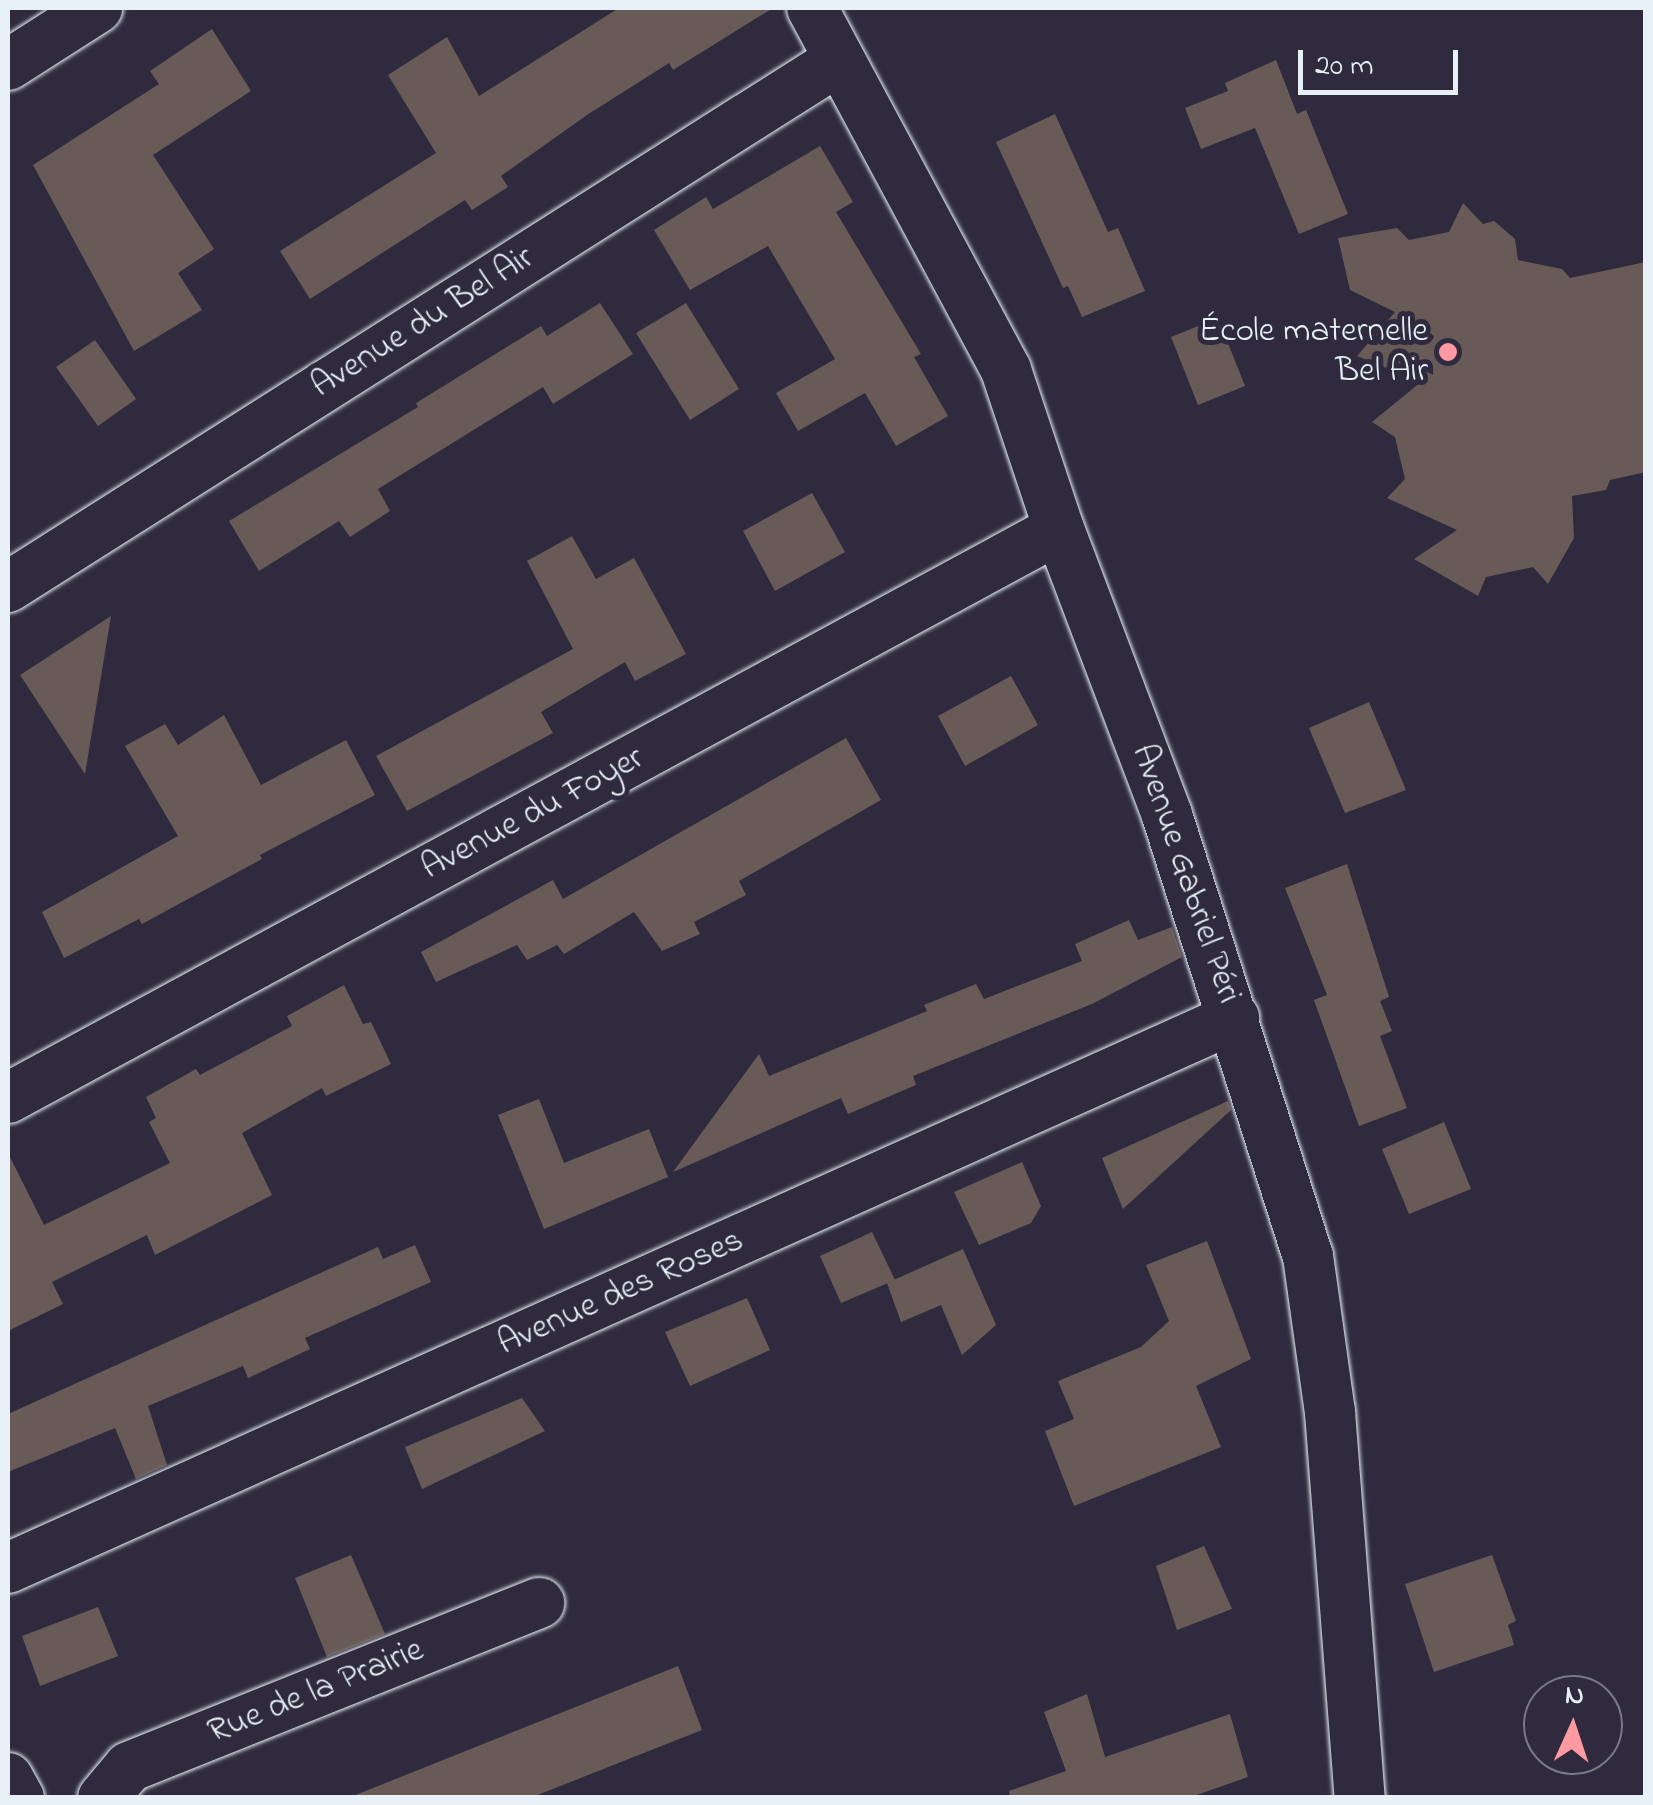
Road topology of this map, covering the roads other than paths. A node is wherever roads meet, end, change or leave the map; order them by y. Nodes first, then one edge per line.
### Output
1 (96, 8) edge
2 (812, 8) edge
3 (838, 60) junction
4 (8, 65) edge
5 (1059, 529) junction
6 (8, 587) edge
7 (1234, 1018) junction
8 (8, 1098) edge
9 (8, 1568) edge
10 (539, 1603) dead end
11 (8, 1778) edge
12 (19, 1798) edge
13 (103, 1798) edge
14 (1360, 1798) edge

1 - 4 street
2 - 3 street, Avenue Gabriel Péri
3 - 5 street, Avenue Gabriel Péri
3 - 6 street, Avenue du Bel Air
5 - 7 street, Avenue Gabriel Péri
5 - 8 street, Avenue du Foyer
7 - 9 street, Avenue des Roses
7 - 14 street, Avenue Gabriel Péri
10 - 13 street, Rue de la Prairie
11 - 12 street

